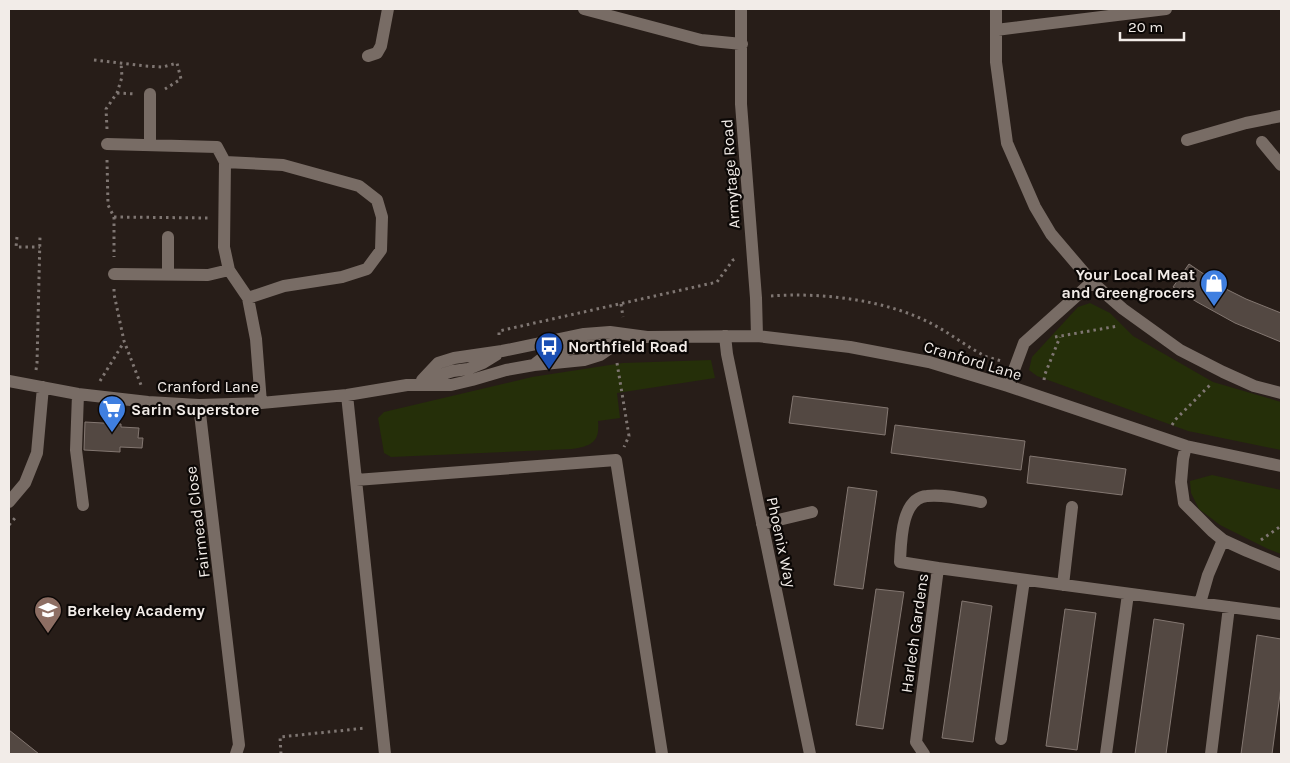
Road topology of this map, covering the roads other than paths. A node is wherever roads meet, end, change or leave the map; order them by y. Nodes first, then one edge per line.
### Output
1 (388, 9) edge
2 (584, 9) edge
3 (741, 9) edge
4 (996, 9) edge
5 (1166, 9) edge
6 (996, 30) junction
7 (742, 44) junction
8 (368, 56) dead end
9 (150, 94) dead end
10 (1281, 116) edge
11 (1187, 140) dead end
12 (1262, 142) dead end
13 (107, 144) road end
14 (150, 145) junction
15 (225, 162) junction
16 (1281, 165) edge
17 (168, 237) dead end
18 (229, 270) junction
19 (114, 274) road end
20 (168, 274) junction
21 (1092, 282) junction
22 (248, 298) junction
23 (725, 336) junction
24 (757, 336) junction
25 (647, 337) junction
26 (9, 381) edge
27 (407, 385) junction
28 (38, 386) junction
29 (1008, 386) junction
30 (1281, 393) edge
31 (85, 395) junction
32 (347, 395) junction
33 (261, 403) junction
34 (199, 405) junction
35 (1186, 446) junction
36 (1281, 466) edge
37 (356, 480) junction
38 (9, 502) edge
39 (981, 502) dead end
40 (83, 505) dead end
41 (1072, 507) dead end
42 (812, 512) dead end
43 (762, 524) junction
44 (1223, 540) junction
45 (1281, 565) edge
46 (938, 568) junction
47 (1024, 580) junction
48 (1063, 585) junction
49 (1128, 594) junction
50 (1200, 603) junction
51 (1229, 607) junction
52 (1281, 614) edge
53 (1001, 740) dead end
54 (236, 754) edge
55 (385, 754) edge
56 (662, 754) edge
57 (810, 754) edge
58 (924, 754) edge
59 (1106, 754) edge
60 (1211, 754) edge

1 - 8 street
2 - 7 street
3 - 7 street, Armytage Road
4 - 6 street
5 - 6 street
6 - 21 street
7 - 24 street, Armytage Road
9 - 14 street
10 - 11 street
12 - 16 street
13 - 14 street
14 - 15 street
15 - 18 street
15 - 22 street
17 - 20 street
18 - 20 street
18 - 22 street
19 - 20 street
21 - 29 street
21 - 30 street
22 - 33 street
23 - 24 street, Cranford Lane
23 - 25 street, Cranford Lane
23 - 43 street, Phoenix Way
24 - 29 street, Cranford Lane
25 - 27 street, Cranford Lane
25 - 27 street, Cranford Lane
26 - 28 street, Cranford Lane
27 - 32 street, Cranford Lane
28 - 31 street, Cranford Lane
28 - 38 street
29 - 35 street, Cranford Lane
31 - 34 street, Cranford Lane
31 - 40 street
32 - 33 street, Cranford Lane
32 - 37 street
33 - 34 street, Cranford Lane
34 - 54 street, Fairmead Close
35 - 36 street, Cranford Lane
35 - 44 street
37 - 55 street
37 - 56 street
39 - 46 street
41 - 48 street
42 - 43 street
43 - 57 street, Phoenix Way
44 - 45 street
44 - 50 street
46 - 47 street, Harlech Gardens
46 - 58 street, Harlech Gardens
47 - 48 street, Harlech Gardens
47 - 53 street
48 - 49 street, Harlech Gardens
49 - 50 street, Harlech Gardens
49 - 59 street
50 - 51 street, Harlech Gardens
51 - 52 street, Harlech Gardens
51 - 60 street

